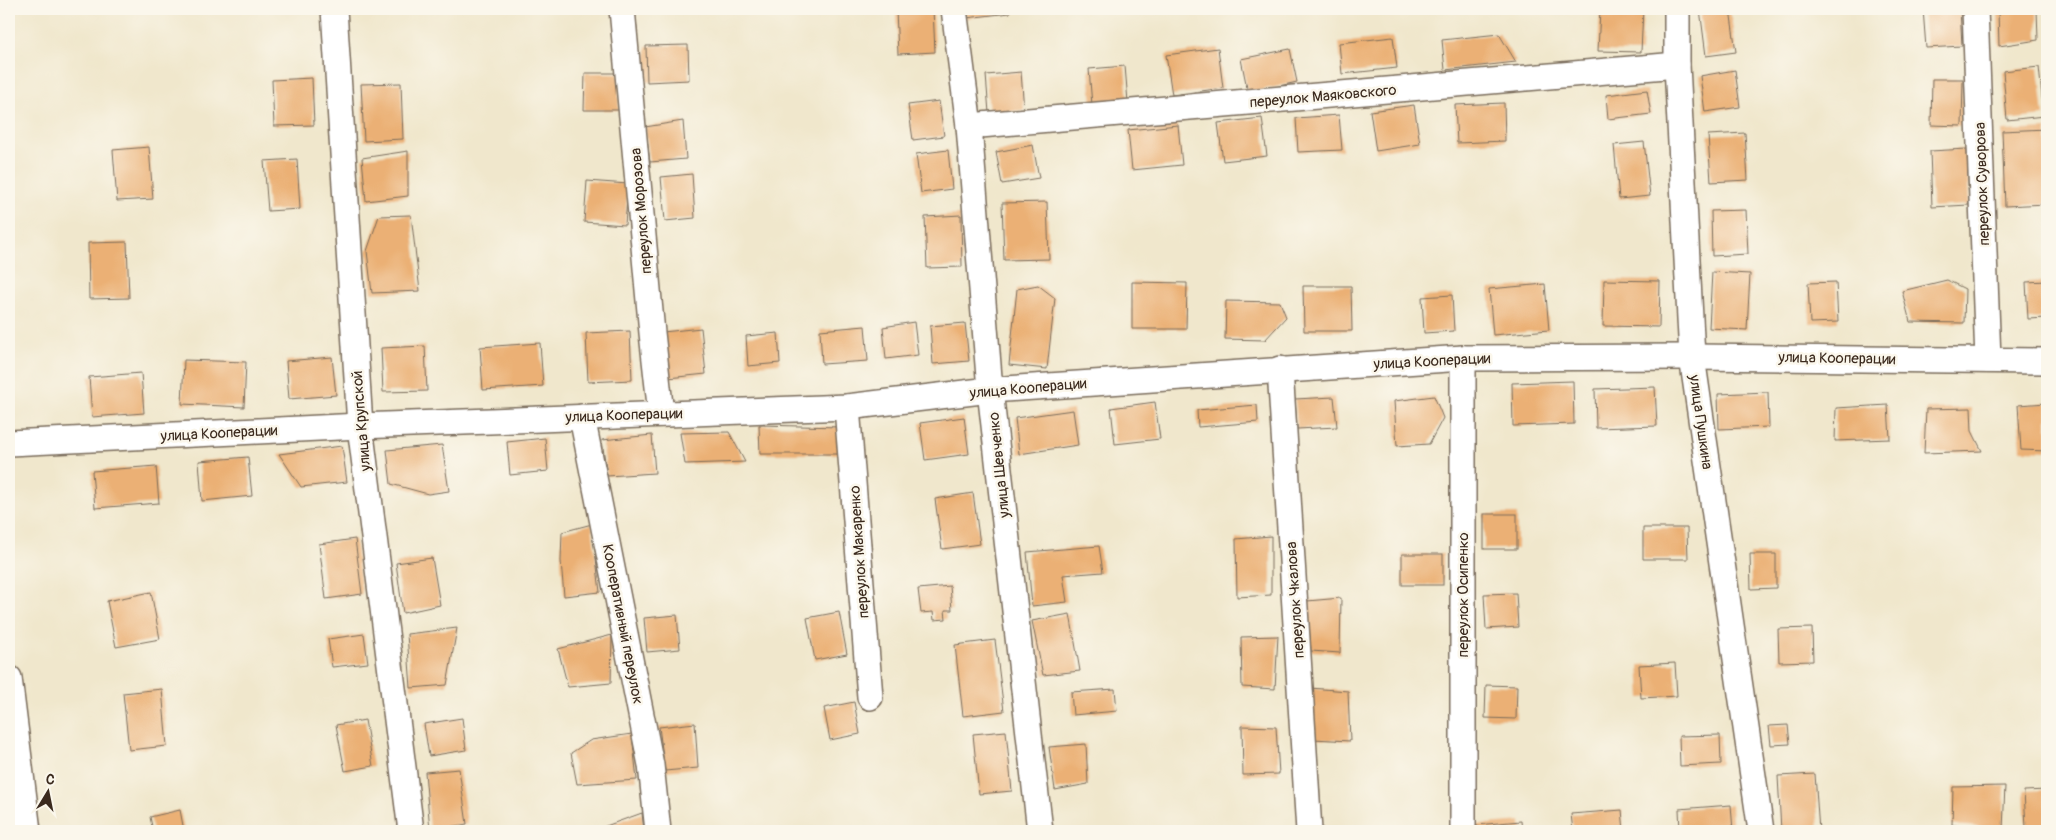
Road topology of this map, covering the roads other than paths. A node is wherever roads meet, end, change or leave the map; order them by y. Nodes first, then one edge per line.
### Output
1 (334, 9) edge
2 (622, 9) edge
3 (954, 9) edge
4 (1678, 9) edge
5 (1975, 9) edge
6 (1677, 66) junction
7 (969, 126) junction
8 (1692, 357) junction
9 (1463, 358) junction
10 (1988, 360) junction
11 (2047, 360) edge
12 (1280, 369) junction
13 (990, 390) junction
14 (847, 407) junction
15 (661, 414) junction
16 (582, 417) junction
17 (360, 426) junction
18 (9, 443) edge
19 (9, 678) edge
20 (870, 697) dead end
21 (28, 831) edge
22 (411, 831) edge
23 (658, 831) edge
24 (1040, 831) edge
25 (1309, 831) edge
26 (1463, 831) edge
27 (1761, 831) edge

1 - 17 street, улица Крупской
2 - 15 street, переулок Морозова
3 - 7 street, улица Шевченко
4 - 6 street, улица Пушкина
5 - 10 street, переулок Суворова
6 - 7 street, переулок Маяковского
6 - 8 street, улица Пушкина
7 - 13 street, улица Шевченко
8 - 9 street, улица Кооперации
8 - 10 street, улица Кооперации
8 - 27 street, улица Пушкина
9 - 12 street, улица Кооперации
9 - 26 street, переулок Осипенко
10 - 11 street, улица Кооперации
12 - 13 street, улица Кооперации
12 - 25 street, переулок Чкалова
13 - 14 street, улица Кооперации
13 - 24 street, улица Шевченко
14 - 15 street, улица Кооперации
14 - 20 street, переулок Макаренко
15 - 16 street, улица Кооперации
16 - 17 street, улица Кооперации
16 - 23 street, Кооперативный переулок
17 - 18 street, улица Кооперации
17 - 22 street, улица Крупской
19 - 21 street

